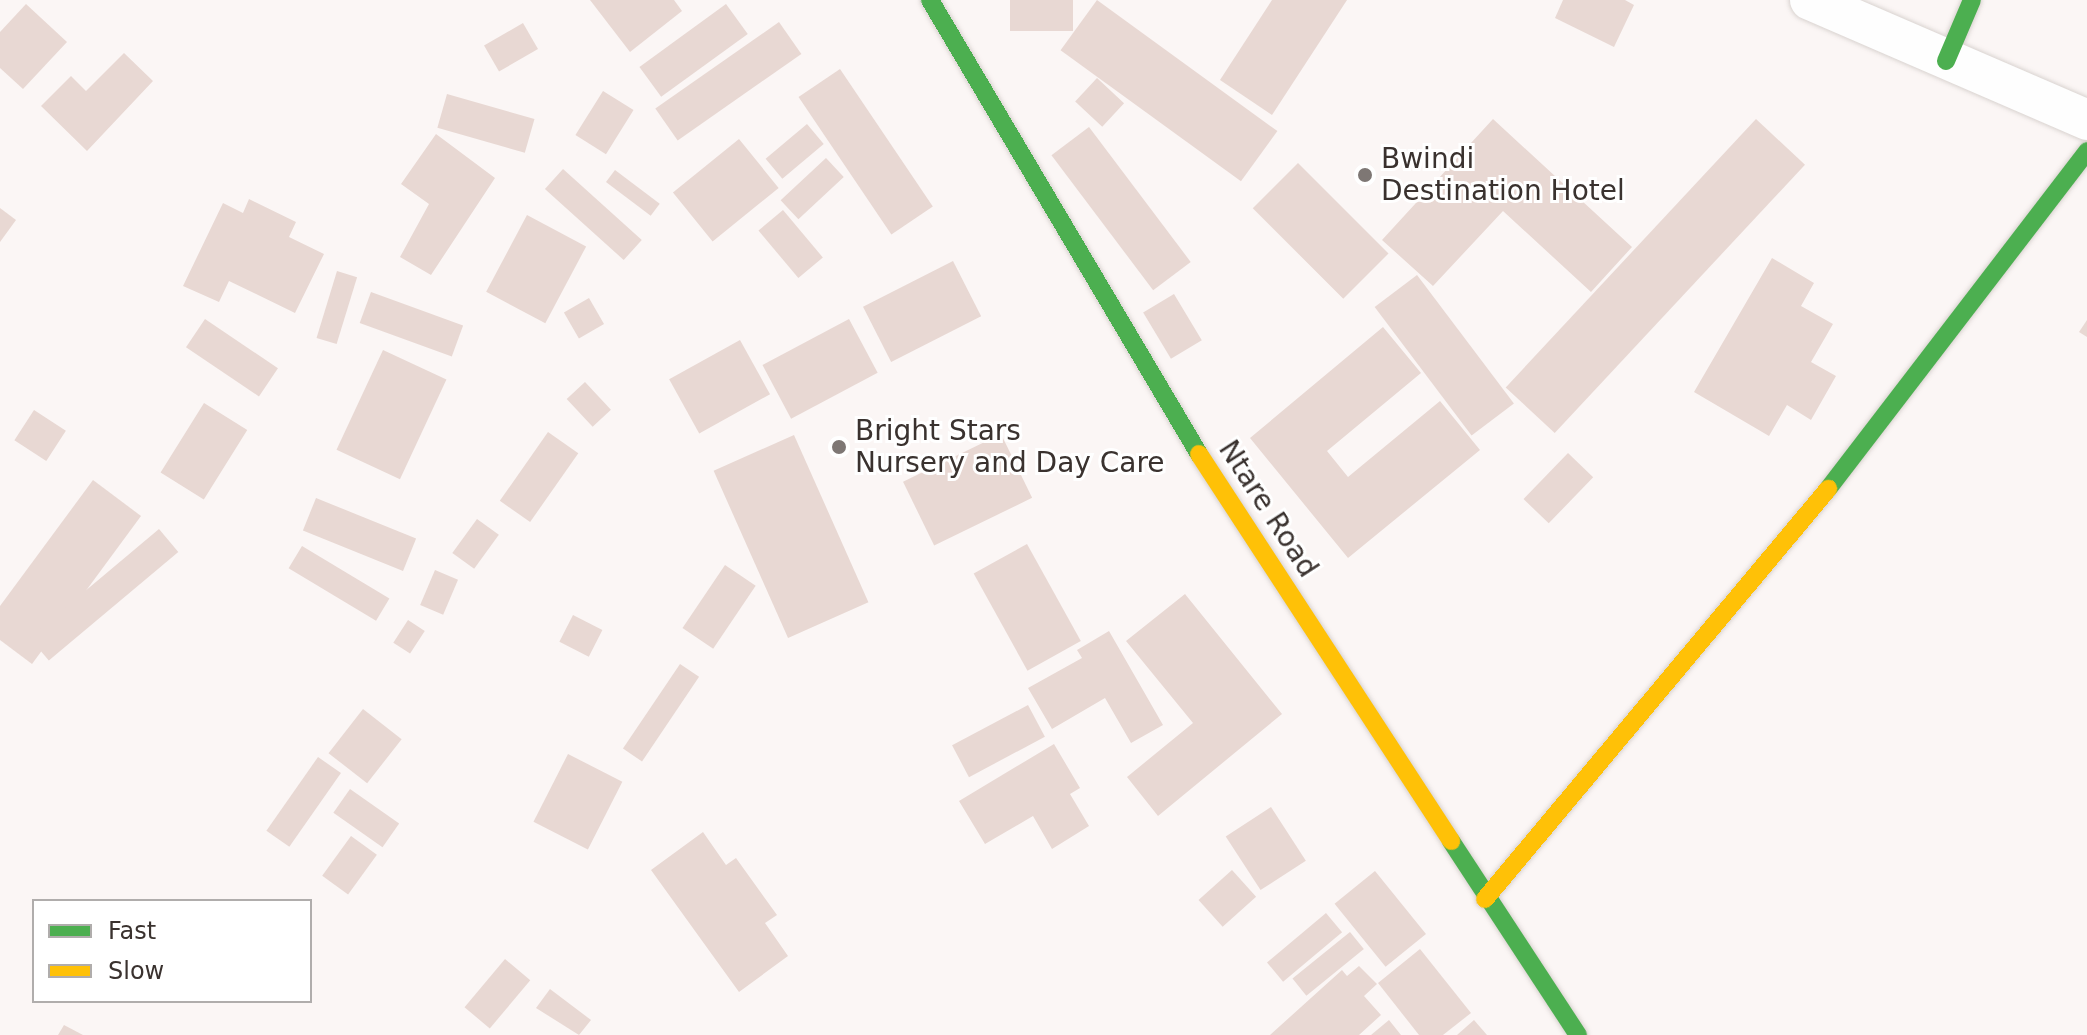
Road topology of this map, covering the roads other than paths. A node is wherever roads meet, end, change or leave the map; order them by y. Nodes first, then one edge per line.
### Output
1 (930, 0) edge
2 (1810, 0) edge
3 (1972, 0) edge
4 (1946, 61) junction
5 (2087, 120) edge
6 (2087, 151) edge
7 (1485, 899) junction
8 (1578, 1035) edge

1 - 7 main road, Ntare Road
2 - 4 street
3 - 4 main road
4 - 5 street
6 - 7 main road
7 - 8 main road, Ntare Road

